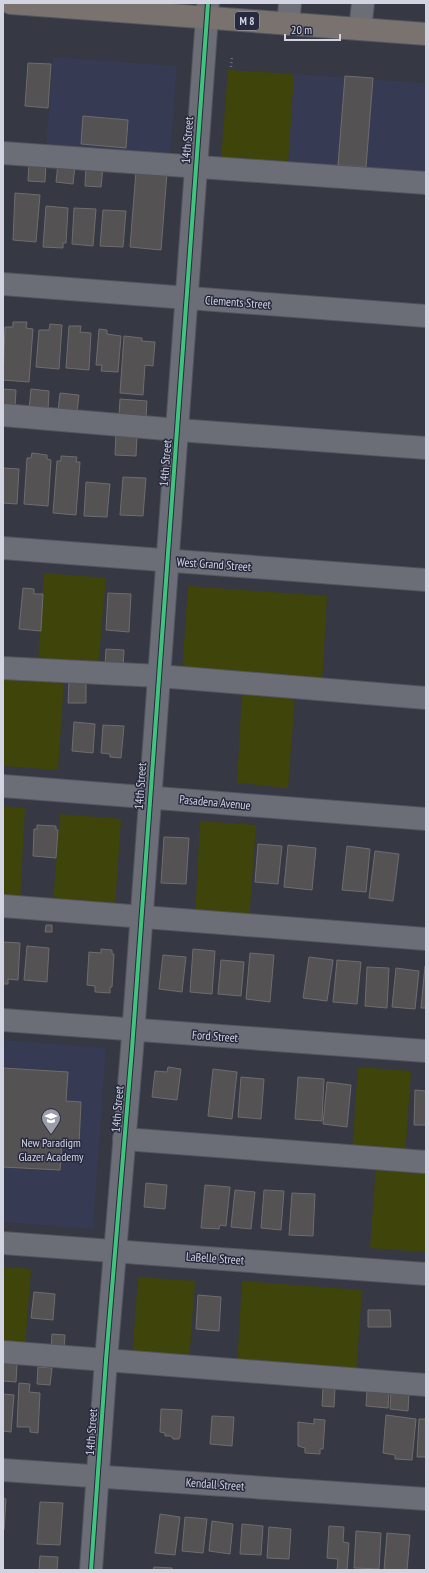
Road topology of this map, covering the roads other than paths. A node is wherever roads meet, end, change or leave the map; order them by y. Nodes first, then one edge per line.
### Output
1 (11, 3) edge
2 (363, 3) edge
3 (60, 5) edge
4 (119, 7) edge
5 (207, 11) edge
6 (289, 13) edge
7 (360, 29) junction
8 (426, 34) edge
9 (3, 153) edge
10 (195, 167) junction
11 (426, 183) edge
12 (3, 284) edge
13 (186, 298) junction
14 (426, 316) edge
15 (3, 415) edge
16 (178, 430) junction
17 (426, 448) edge
18 (3, 548) edge
19 (167, 560) junction
20 (426, 580) edge
21 (3, 668) edge
22 (159, 676) junction
23 (426, 698) edge
24 (3, 786) edge
25 (149, 797) junction
26 (426, 819) edge
27 (3, 906) edge
28 (141, 917) junction
29 (426, 939) edge
30 (3, 1020) edge
31 (133, 1030) junction
32 (426, 1051) edge
33 (124, 1139) junction
34 (426, 1162) edge
35 (3, 1243) edge
36 (115, 1251) junction
37 (426, 1274) edge
38 (3, 1352) edge
39 (106, 1360) junction
40 (426, 1385) edge
41 (3, 1470) edge
42 (97, 1477) junction
43 (426, 1499) edge
44 (91, 1570) edge

1 - 3 highway, M 8
2 - 7 street
3 - 4 highway, M 8
4 - 5 highway, M 8
5 - 6 highway, M 8
5 - 10 street, 14th Street
6 - 7 highway, M 8
7 - 8 highway, M 8
9 - 10 street
10 - 11 street
10 - 13 street, 14th Street
12 - 13 street, Clements Street
13 - 14 street, Clements Street
13 - 16 street, 14th Street
15 - 16 street
16 - 17 street
16 - 19 street, 14th Street
18 - 19 street, West Grand Street
19 - 20 street, West Grand Street
19 - 22 street, 14th Street
21 - 22 street
22 - 23 street
22 - 25 street, 14th Street
24 - 25 street, Pasadena Avenue
25 - 26 street, Pasadena Avenue
25 - 28 street, 14th Street
27 - 28 street
28 - 29 street
28 - 31 street, 14th Street
30 - 31 street, Ford Street
31 - 32 street, Ford Street
31 - 33 street, 14th Street
33 - 34 street
33 - 36 street, 14th Street
35 - 36 street, LaBelle Street
36 - 37 street, LaBelle Street
36 - 39 street, 14th Street
38 - 39 street
39 - 40 street
39 - 42 street, 14th Street
41 - 42 street, Kendall Street
42 - 43 street, Kendall Street
42 - 44 street, 14th Street

